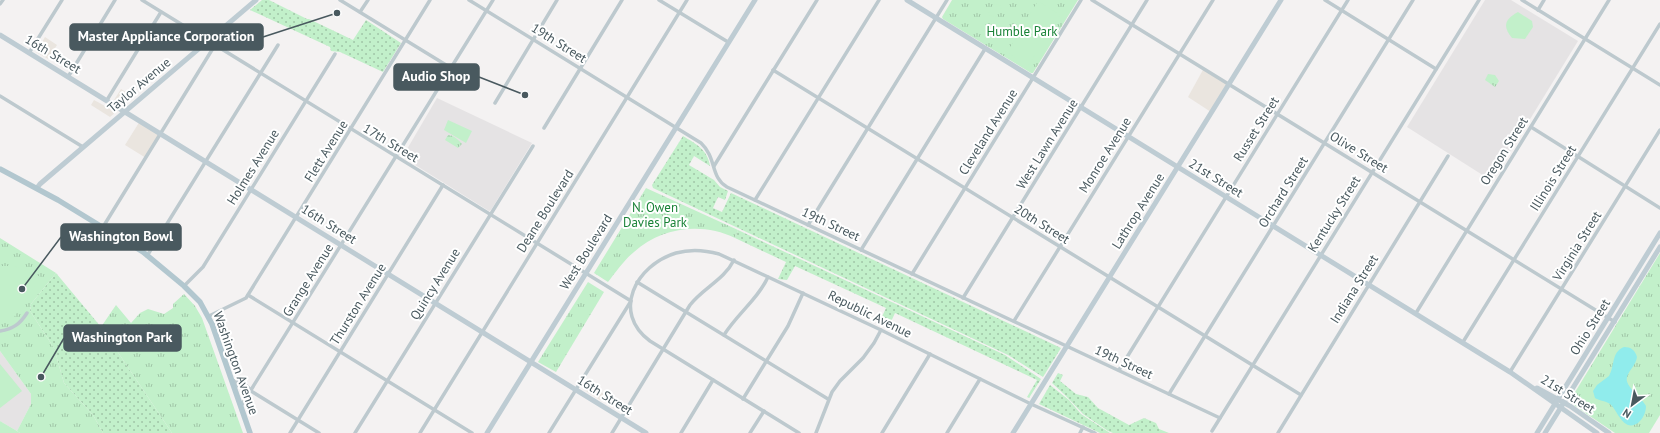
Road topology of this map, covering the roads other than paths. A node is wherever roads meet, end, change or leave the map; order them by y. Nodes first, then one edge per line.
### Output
1 (3, 0) edge
2 (62, 0) edge
3 (115, 0) edge
4 (142, 0) edge
5 (256, 0) edge
6 (340, 0) edge
7 (368, 0) edge
8 (430, 0) edge
9 (469, 0) edge
10 (492, 0) edge
11 (557, 0) edge
12 (622, 0) edge
13 (659, 0) edge
14 (687, 0) edge
15 (754, 0) edge
16 (817, 0) edge
17 (879, 0) edge
18 (906, 0) edge
19 (947, 0) edge
20 (1081, 0) edge
21 (1092, 0) edge
22 (1147, 0) edge
23 (1213, 0) edge
24 (1281, 0) edge
25 (1325, 0) edge
26 (1348, 0) edge
27 (1413, 0) edge
28 (1478, 0) edge
29 (1522, 0) edge
30 (1544, 0) edge
31 (1610, 0) edge
32 (0, 4) edge
33 (486, 10) junction
34 (1341, 10) junction
35 (1538, 10) junction
36 (161, 12) junction
37 (360, 12) junction
38 (679, 12) junction
39 (936, 18) junction
40 (1132, 24) junction
41 (1660, 24) edge
42 (0, 35) edge
43 (533, 39) junction
44 (1389, 39) junction
45 (1585, 39) junction
46 (208, 41) junction
47 (406, 41) junction
48 (728, 42) junction
49 (215, 45) junction
50 (278, 45) dead end
51 (985, 48) junction
52 (29, 53) junction
53 (335, 54) dead end
54 (1180, 54) junction
55 (451, 68) junction
56 (1633, 68) junction
57 (581, 69) junction
58 (1436, 69) junction
59 (773, 70) junction
60 (261, 74) junction
61 (68, 77) junction
62 (1033, 78) junction
63 (1229, 84) junction
64 (1660, 85) edge
65 (0, 96) edge
66 (627, 97) junction
67 (818, 98) junction
68 (107, 100) junction
69 (306, 102) junction
70 (495, 103) dead end
71 (1081, 107) junction
72 (125, 111) junction
73 (1277, 114) junction
74 (676, 127) junction
75 (1531, 127) junction
76 (544, 128) dead end
77 (868, 128) junction
78 (351, 130) junction
79 (1660, 130) edge
80 (161, 134) junction
81 (1128, 136) junction
82 (1325, 143) junction
83 (533, 146) dead end
84 (83, 147) junction
85 (1448, 156) dead end
86 (1578, 156) junction
87 (396, 158) junction
88 (917, 159) junction
89 (206, 161) junction
90 (714, 166) junction
91 (1178, 167) junction
92 (0, 169) edge
93 (1372, 172) junction
94 (443, 186) junction
95 (1626, 186) junction
96 (37, 188) junction
97 (965, 188) junction
98 (251, 189) junction
99 (1226, 197) junction
100 (755, 200) junction
101 (1420, 201) junction
102 (1660, 208) edge
103 (490, 214) junction
104 (296, 217) junction
105 (1013, 218) junction
106 (808, 225) junction
107 (1273, 226) junction
108 (103, 227) junction
109 (1467, 230) junction
110 (1660, 233) edge
111 (537, 243) junction
112 (341, 245) junction
113 (1060, 247) junction
114 (1660, 247) edge
115 (861, 250) junction
116 (1321, 255) junction
117 (147, 256) junction
118 (734, 260) junction
119 (1514, 260) junction
120 (388, 274) junction
121 (585, 274) junction
122 (912, 274) junction
123 (768, 277) junction
124 (1110, 277) junction
125 (637, 282) junction
126 (1368, 284) junction
127 (184, 286) junction
128 (1562, 289) junction
129 (803, 293) junction
130 (248, 295) junction
131 (963, 298) junction
132 (630, 301) junction
133 (435, 303) junction
134 (1158, 307) junction
135 (686, 312) junction
136 (28, 313) dead end
137 (1416, 313) junction
138 (209, 316) junction
139 (1608, 318) junction
140 (1014, 322) junction
141 (1614, 322) junction
142 (294, 323) junction
143 (881, 330) junction
144 (0, 332) edge
145 (482, 332) junction
146 (724, 335) junction
147 (1205, 336) junction
148 (1463, 342) junction
149 (1067, 346) junction
150 (663, 349) junction
151 (340, 352) junction
152 (930, 354) junction
153 (766, 361) junction
154 (531, 362) junction
155 (1253, 365) junction
156 (1119, 370) junction
157 (1512, 373) junction
158 (980, 379) junction
159 (231, 380) junction
160 (713, 380) junction
161 (388, 381) junction
162 (576, 390) junction
163 (251, 391) junction
164 (1169, 394) junction
165 (1300, 395) junction
166 (743, 399) junction
167 (828, 399) junction
168 (1557, 401) junction
169 (1564, 403) junction
170 (1031, 404) junction
171 (240, 407) junction
172 (1561, 408) junction
173 (434, 410) junction
174 (764, 411) junction
175 (621, 418) junction
176 (1220, 418) junction
177 (298, 420) junction
178 (1083, 427) junction
179 (1212, 432) dead end
180 (250, 433) edge
181 (290, 433) edge
182 (319, 433) edge
183 (355, 433) edge
184 (420, 433) edge
185 (472, 433) edge
186 (487, 433) edge
187 (550, 433) edge
188 (612, 433) edge
189 (646, 433) edge
190 (681, 433) edge
191 (750, 433) edge
192 (799, 433) edge
193 (816, 433) edge
194 (882, 433) edge
195 (947, 433) edge
196 (1013, 433) edge
197 (1080, 433) edge
198 (1095, 433) edge
199 (1278, 433) edge
200 (1537, 433) edge
201 (1545, 433) edge
202 (1597, 433) edge
203 (1609, 433) edge

1 - 32 street
2 - 52 street
3 - 61 street
4 - 36 street, 17th Street
5 - 46 street, Taylor Avenue
6 - 37 street
7 - 37 street
8 - 47 street, Flett Avenue
9 - 33 street, 19th Street
10 - 33 street, Grange Avenue
11 - 43 street
12 - 57 street
13 - 38 street
14 - 38 street, Deane Boulevard
15 - 48 street, West Boulevard
16 - 59 street
17 - 67 street
18 - 39 street, 21st Street
19 - 39 street
20 - 62 street, Cleveland Avenue
21 - 40 street, Olive Street
22 - 40 street, West Lawn Avenue
23 - 54 street, Monroe Avenue
24 - 63 street, Lathrop Avenue
25 - 34 street
26 - 34 street, Russet Street
27 - 44 street, Orchard Street
28 - 58 street, Kentucky Street
29 - 35 street
30 - 35 street
31 - 45 street, Oregon Street
33 - 43 street, 19th Street
33 - 55 street, Grange Avenue
34 - 44 street
34 - 73 street, Russet Street
35 - 45 street
36 - 46 street, 17th Street
36 - 68 street
37 - 47 street
38 - 48 street
38 - 66 street, Deane Boulevard
39 - 51 street, 21st Street
39 - 77 street
40 - 54 street, Olive Street
40 - 71 street, West Lawn Avenue
41 - 56 street, Illinois Street
42 - 52 street, 16th Street
43 - 57 street, 19th Street
43 - 70 street
44 - 58 street
44 - 82 street, Orchard Street
45 - 56 street
45 - 75 street, Oregon Street
46 - 49 street, 17th Street
46 - 72 street, Taylor Avenue
47 - 55 street
47 - 78 street, Flett Avenue
48 - 74 street, West Boulevard
49 - 60 street, 17th Street
49 - 80 street
50 - 60 street
51 - 62 street, 21st Street
51 - 88 street
52 - 61 street, 16th Street
53 - 69 street, Holmes Avenue
54 - 63 street, Olive Street
54 - 81 street, Monroe Avenue
55 - 87 street, Grange Avenue
56 - 64 street
56 - 86 street, Illinois Street
57 - 66 street, 19th Street
57 - 76 street
58 - 93 street, Kentucky Street
59 - 67 street, 20th Street
59 - 90 street
60 - 69 street, 17th Street
60 - 89 street
61 - 68 street, 16th Street
62 - 71 street, 21st Street
62 - 97 street, Cleveland Avenue
63 - 73 street, Olive Street
63 - 91 street, Lathrop Avenue
65 - 84 street
66 - 74 street, 19th Street
66 - 111 street, Deane Boulevard
67 - 77 street, 20th Street
67 - 100 street
68 - 72 street, 16th Street
69 - 78 street, 17th Street
69 - 98 street, Holmes Avenue
71 - 81 street, 21st Street
71 - 105 street, West Lawn Avenue
72 - 80 street, 16th Street
72 - 84 street, Taylor Avenue
73 - 82 street, Olive Street
73 - 99 street, Russet Street
74 - 90 street, 19th Street
74 - 121 street, West Boulevard
75 - 86 street
75 - 109 street, Oregon Street
77 - 88 street, 20th Street
77 - 106 street
78 - 87 street, 17th Street
78 - 104 street, Flett Avenue
79 - 95 street, Virginia Street
80 - 89 street, 16th Street
80 - 108 street
81 - 91 street, 21st Street
81 - 113 street, Monroe Avenue
82 - 93 street, Olive Street
82 - 107 street, Orchard Street
83 - 103 street, Quincy Avenue
84 - 96 street, Taylor Avenue
85 - 101 street, Indiana Street
86 - 95 street
86 - 119 street, Illinois Street
87 - 94 street, 17th Street
87 - 112 street, Grange Avenue
88 - 97 street, 20th Street
88 - 115 street
89 - 98 street, 16th Street
89 - 117 street
90 - 100 street, 19th Street
91 - 99 street, 21st Street
91 - 124 street, Lathrop Avenue
92 - 96 main road, Washington Avenue
93 - 101 street, Olive Street
93 - 116 street, Kentucky Street
94 - 103 street, 17th Street
94 - 120 street, Thurston Avenue
95 - 102 street
95 - 128 street, Virginia Street
96 - 108 main road, Washington Avenue
97 - 105 street, 20th Street
97 - 122 street, Cleveland Avenue
98 - 104 street, 16th Street
98 - 127 street, Holmes Avenue
99 - 107 street, 21st Street
99 - 134 street, Russet Street
100 - 106 street, 19th Street
101 - 109 street, Olive Street
101 - 126 street, Indiana Street
103 - 111 street, 17th Street
103 - 133 street, Quincy Avenue
104 - 112 street, 16th Street
104 - 130 street, Flett Avenue
105 - 113 street, 20th Street
105 - 131 street, West Lawn Avenue
106 - 115 street, 19th Street
107 - 116 street, 21st Street
107 - 147 street, Orchard Street
108 - 117 main road, Washington Avenue
109 - 119 street, Olive Street
109 - 137 street, Oregon Street
110 - 139 street, Ohio Street
111 - 121 street, 17th Street
111 - 145 street, Deane Boulevard
112 - 120 street, 16th Street
112 - 142 street, Grange Avenue
113 - 124 street, 20th Street
113 - 140 street, Monroe Avenue
114 - 141 street, Ohio Street
115 - 122 street, 19th Street
116 - 126 street, 21st Street
116 - 155 street, Kentucky Street
117 - 127 main road, Washington Avenue
118 - 123 street, Republic Avenue
118 - 125 street, Republic Avenue
118 - 135 street
119 - 128 street, Olive Street
119 - 148 street, Illinois Street
120 - 133 street, 16th Street
120 - 151 street, Thurston Avenue
121 - 132 street, 17th Street
121 - 154 street, West Boulevard
122 - 131 street, 19th Street
123 - 129 street, Republic Avenue
123 - 146 street
124 - 134 street, 20th Street
124 - 149 street, Lathrop Avenue
125 - 132 street
125 - 135 street
126 - 137 street, 21st Street
126 - 165 street, Indiana Street
127 - 138 main road, Washington Avenue
128 - 139 street, Olive Street
128 - 157 street, Virginia Street
129 - 143 street, Republic Avenue
129 - 153 street
130 - 138 street, Flett Avenue
130 - 142 street
131 - 140 street, 19th Street
132 - 150 street
132 - 162 street
133 - 145 street, 16th Street
133 - 161 street, Quincy Avenue
134 - 147 street, 20th Street
134 - 156 street, Russet Street
135 - 146 street
135 - 150 street
136 - 144 street
137 - 148 street, 21st Street
138 - 159 main road, Washington Avenue
139 - 141 street, Olive Street
139 - 168 street, Ohio Street
140 - 149 street, 19th Street
141 - 169 street, Ohio Street
142 - 151 street
142 - 163 street, Grange Avenue
143 - 152 street, Republic Avenue
143 - 167 street
145 - 154 street, 16th Street
145 - 173 street, Deane Boulevard
146 - 153 street
147 - 155 street, 20th Street
147 - 164 street, Orchard Street
148 - 157 street, 21st Street
149 - 156 street, 19th Street
149 - 170 street, Lathrop Avenue
150 - 160 street
150 - 175 street
151 - 161 street
151 - 177 street, Thurston Avenue
152 - 158 street, Republic Avenue
152 - 194 street
153 - 166 street
153 - 167 street
154 - 162 street, 16th Street
154 - 186 street, West Boulevard
155 - 165 street, 20th Street
155 - 176 street, Kentucky Street
156 - 164 street, 19th Street
157 - 168 street, 21st Street
158 - 170 street, Republic Avenue
158 - 195 street
159 - 163 street
159 - 171 main road, Washington Avenue
160 - 166 street
160 - 190 street
161 - 173 street
161 - 183 street, Quincy Avenue
162 - 175 street, 16th Street
162 - 187 street
163 - 171 street, Grange Avenue
163 - 177 street
164 - 176 street, 19th Street
165 - 199 street, Indiana Street
166 - 174 street
167 - 193 street
168 - 169 street, 21st Street
168 - 172 street, 21st Street
168 - 200 street, Ohio Street
169 - 172 street, Ohio Street
169 - 203 street, 21st Street
170 - 178 street, Republic Avenue
170 - 196 street, Lathrop Avenue
171 - 180 main road, Washington Avenue
172 - 201 street, Ohio Street
172 - 202 street, 21st Street
173 - 184 street, Deane Boulevard
173 - 185 street
174 - 191 street
174 - 192 street
175 - 188 street
175 - 189 street, 16th Street
176 - 179 street, Kentucky Street
177 - 181 street, Thurston Avenue
177 - 182 street
178 - 197 street
178 - 198 street, Republic Avenue

